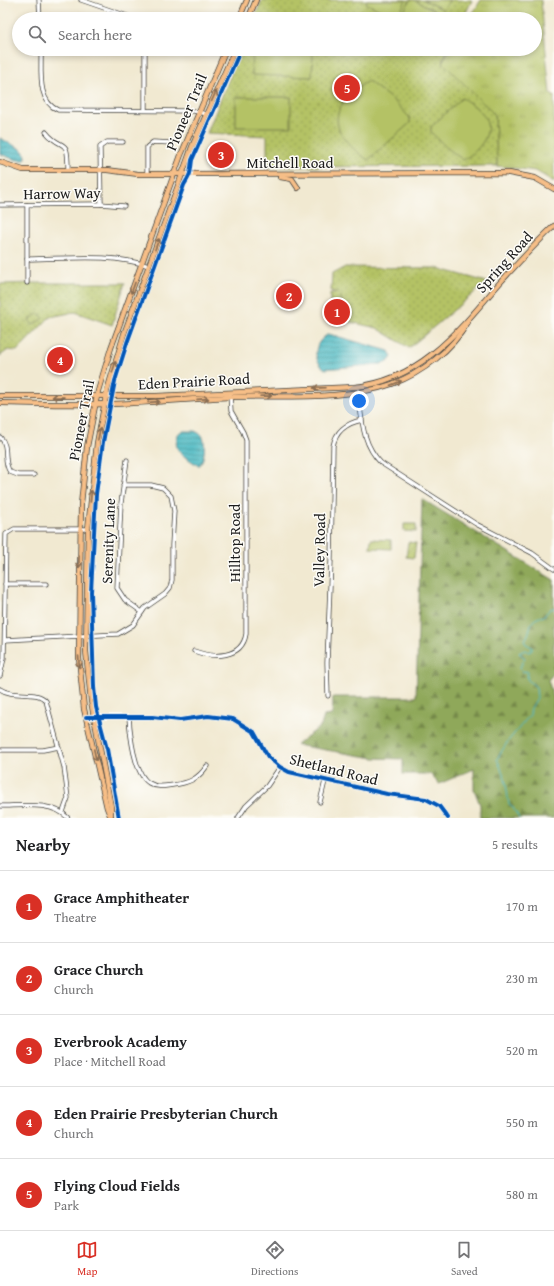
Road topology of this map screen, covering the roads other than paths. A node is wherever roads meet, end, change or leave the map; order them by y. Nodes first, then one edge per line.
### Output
1 (39, 0) edge
2 (81, 0) edge
3 (248, 0) edge
4 (256, 0) edge
5 (40, 12) edge
6 (116, 12) edge
7 (242, 12) edge
8 (251, 12) edge
9 (41, 56) edge
10 (145, 56) edge
11 (223, 56) edge
12 (232, 56) edge
13 (145, 110) junction
14 (198, 112) junction
15 (206, 114) junction
16 (46, 132) dead end
17 (123, 142) dead end
18 (172, 143) dead end
19 (0, 162) edge
20 (68, 170) junction
21 (99, 170) junction
22 (147, 174) junction
23 (174, 174) junction
24 (182, 174) junction
25 (268, 175) junction
26 (298, 188) dead end
27 (554, 189) edge
28 (101, 204) junction
29 (0, 205) edge
30 (27, 205) junction
31 (124, 206) dead end
32 (554, 226) edge
33 (27, 259) junction
34 (141, 264) junction
35 (149, 266) junction
36 (27, 283) dead end
37 (472, 316) junction
38 (358, 387) junction
39 (229, 391) junction
40 (358, 393) junction
41 (0, 396) edge
42 (97, 397) junction
43 (106, 397) junction
44 (230, 397) junction
45 (0, 403) edge
46 (95, 404) junction
47 (104, 404) junction
48 (362, 420) junction
49 (0, 437) edge
50 (127, 460) dead end
51 (34, 475) dead end
52 (123, 485) junction
53 (80, 529) junction
54 (88, 529) junction
55 (554, 569) edge
56 (5, 584) junction
57 (46, 584) dead end
58 (142, 612) junction
59 (78, 636) junction
60 (86, 636) junction
61 (5, 640) junction
62 (194, 651) dead end
63 (0, 676) edge
64 (0, 689) edge
65 (328, 696) dead end
66 (94, 717) junction
67 (129, 717) junction
68 (86, 718) junction
69 (59, 747) junction
70 (0, 750) edge
71 (207, 766) dead end
72 (280, 767) junction
73 (325, 781) junction
74 (320, 802) dead end
75 (0, 806) edge
76 (63, 812) junction
77 (111, 816) edge
78 (68, 818) edge
79 (238, 818) edge
80 (448, 818) edge

1 - 5 street
2 - 6 street
3 - 7 main road
4 - 8 main road
9 - 13 street
10 - 13 street
11 - 14 main road, Pioneer Trail
15 -> 12 main road, Pioneer Trail
13 - 14 street
14 - 15 street
14 - 23 main road, Pioneer Trail
15 - 24 main road, Pioneer Trail
16 - 20 street
17 - 21 street
18 - 22 street
19 - 20 main road, Mitchell Road
20 - 21 main road, Mitchell Road
21 - 22 main road, Mitchell Road
21 - 28 street
22 - 23 main road, Mitchell Road
23 - 24 main road, Mitchell Road
23 - 34 main road, Pioneer Trail
24 - 25 main road, Mitchell Road
35 -> 24 main road, Pioneer Trail
25 - 26 main road
25 - 27 main road, Mitchell Road
28 - 30 street, Harrow Way
28 - 31 street, Harrow Way
29 - 30 street, Harrow Way
30 - 33 street
32 - 37 main road, Spring Road
33 - 34 street
33 - 36 street
34 - 35 street
34 -> 42 main road, Pioneer Trail
43 -> 35 main road, Pioneer Trail
37 - 38 main road, Spring Road
40 -> 37 main road, Spring Road
38 -> 39 main road, Eden Prairie Road
38 - 40 street
39 - 43 main road, Eden Prairie Road
39 - 44 street, Hilltop Road
44 -> 40 main road, Eden Prairie Road
40 - 48 street
42 -> 41 main road, Eden Prairie Road
42 - 43 main road, Eden Prairie Road
42 - 46 main road, Pioneer Trail
43 - 47 main road, Pioneer Trail
47 -> 44 main road, Eden Prairie Road
44 - 62 street, Hilltop Road
45 - 46 main road, Eden Prairie Road
46 - 47 main road, Eden Prairie Road
46 - 53 main road, Pioneer Trail
54 -> 47 main road, Pioneer Trail
48 - 55 street
48 - 65 street, Valley Road
49 - 51 street
50 - 52 street, Serenity Lane
52 - 58 street, Serenity Lane
52 - 58 street
53 - 54 street
53 - 56 street
53 -> 59 main road, Pioneer Trail
54 - 60 main road, Pioneer Trail
56 - 57 street
56 - 61 street
58 - 60 street
59 - 60 street
59 - 61 street
59 -> 68 main road, Pioneer Trail
60 - 66 main road, Pioneer Trail
61 - 63 street
64 - 69 street
66 - 67 street, Shetland Road
66 - 68 street, Shetland Road
66 - 77 main road, Pioneer Trail
67 - 71 street
67 - 72 street, Shetland Road
68 -> 77 main road, Pioneer Trail
69 - 70 street
69 - 76 street
72 - 73 street, Shetland Road
72 - 79 street
73 - 74 street, Shetland Road
73 - 80 street, Shetland Road
75 - 76 street
76 - 78 street

